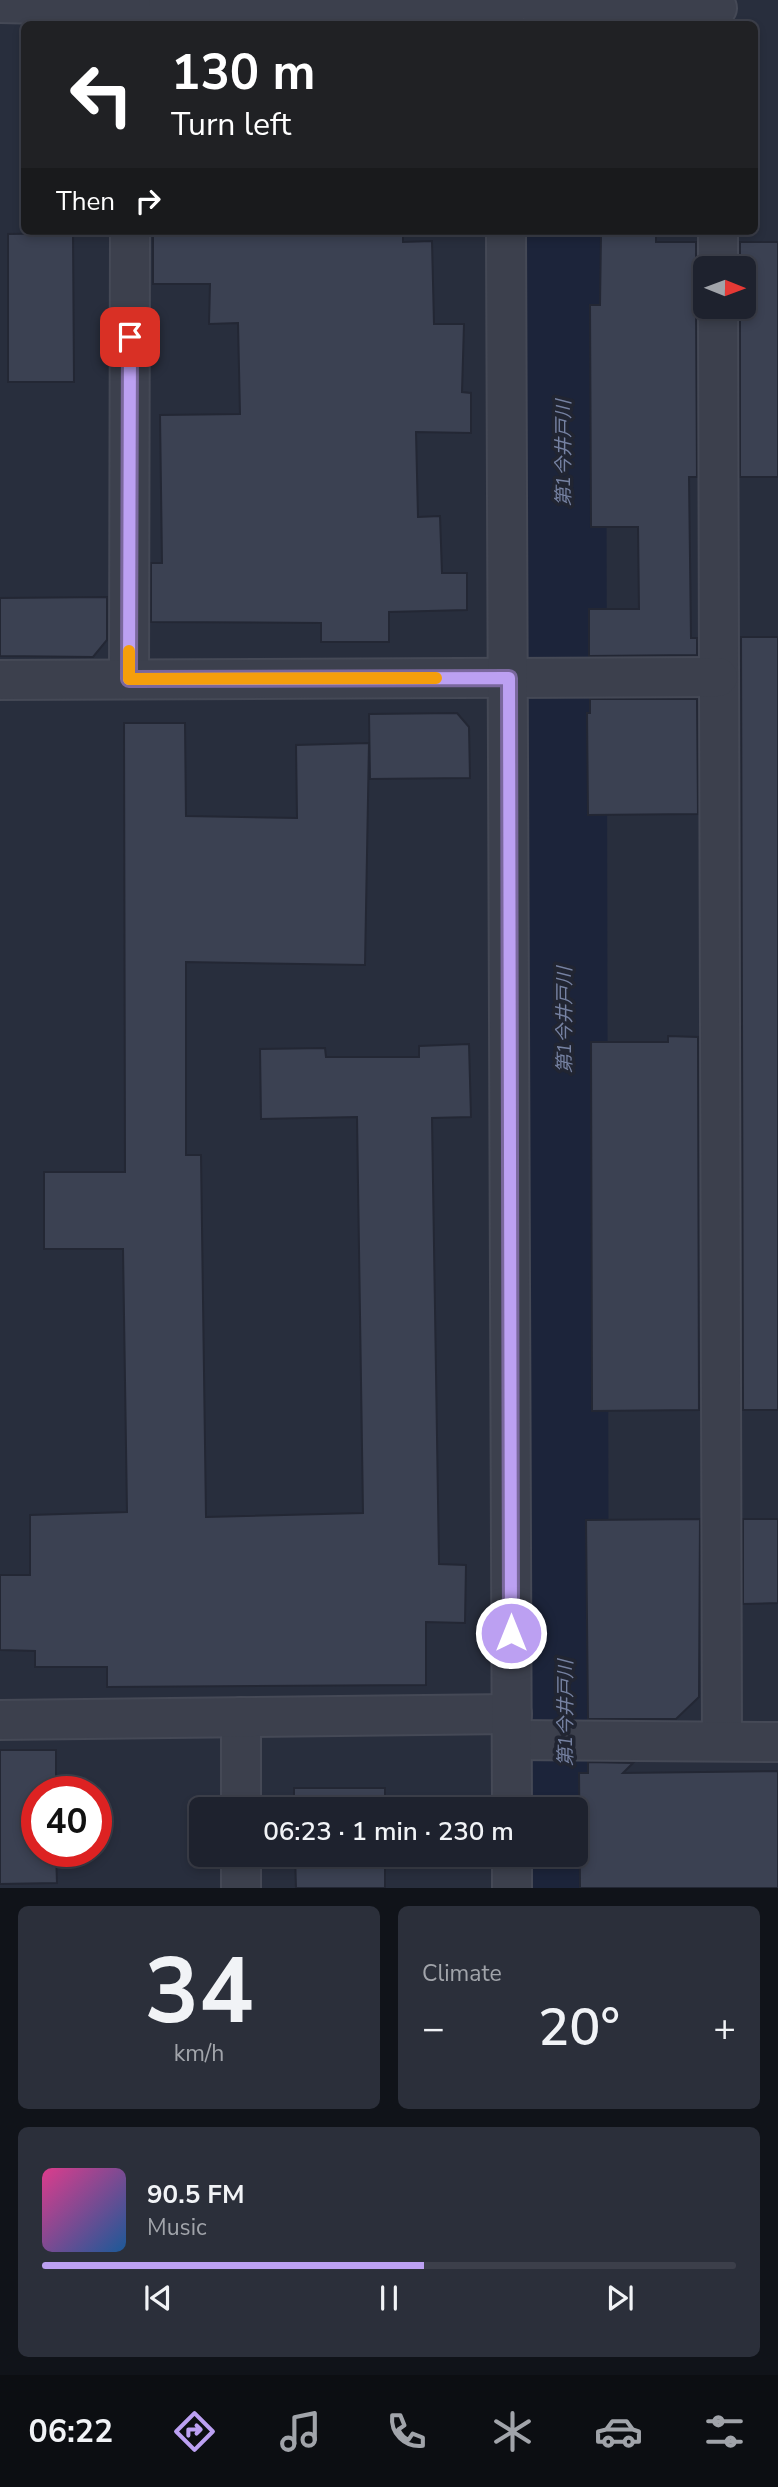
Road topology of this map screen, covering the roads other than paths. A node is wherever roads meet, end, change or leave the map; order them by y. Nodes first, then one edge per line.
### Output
1 (0, 4) edge
2 (510, 8) edge
3 (131, 10) edge
4 (716, 10) edge
5 (130, 235) edge
6 (506, 235) edge
7 (718, 235) edge
8 (718, 256) edge
9 (718, 319) edge
10 (716, 677) junction
11 (511, 678) junction
12 (129, 679) junction
13 (0, 680) edge
14 (241, 1717) junction
15 (0, 1720) edge
16 (513, 1732) junction
17 (720, 1741) junction
18 (778, 1742) edge
19 (241, 1797) edge
20 (512, 1797) edge
21 (241, 1867) edge
22 (512, 1867) edge
23 (241, 1888) edge
24 (512, 1888) edge

1 - 3 street
2 - 3 street
2 - 4 street
5 - 12 street
6 - 11 street
7 - 8 street
9 - 10 street
10 - 11 street
10 - 17 street
11 - 12 street
11 - 16 street
12 - 13 street
14 - 15 street
14 - 16 street
14 - 19 street
16 - 17 street
16 - 20 street
17 - 18 street
21 - 23 street
22 - 24 street

